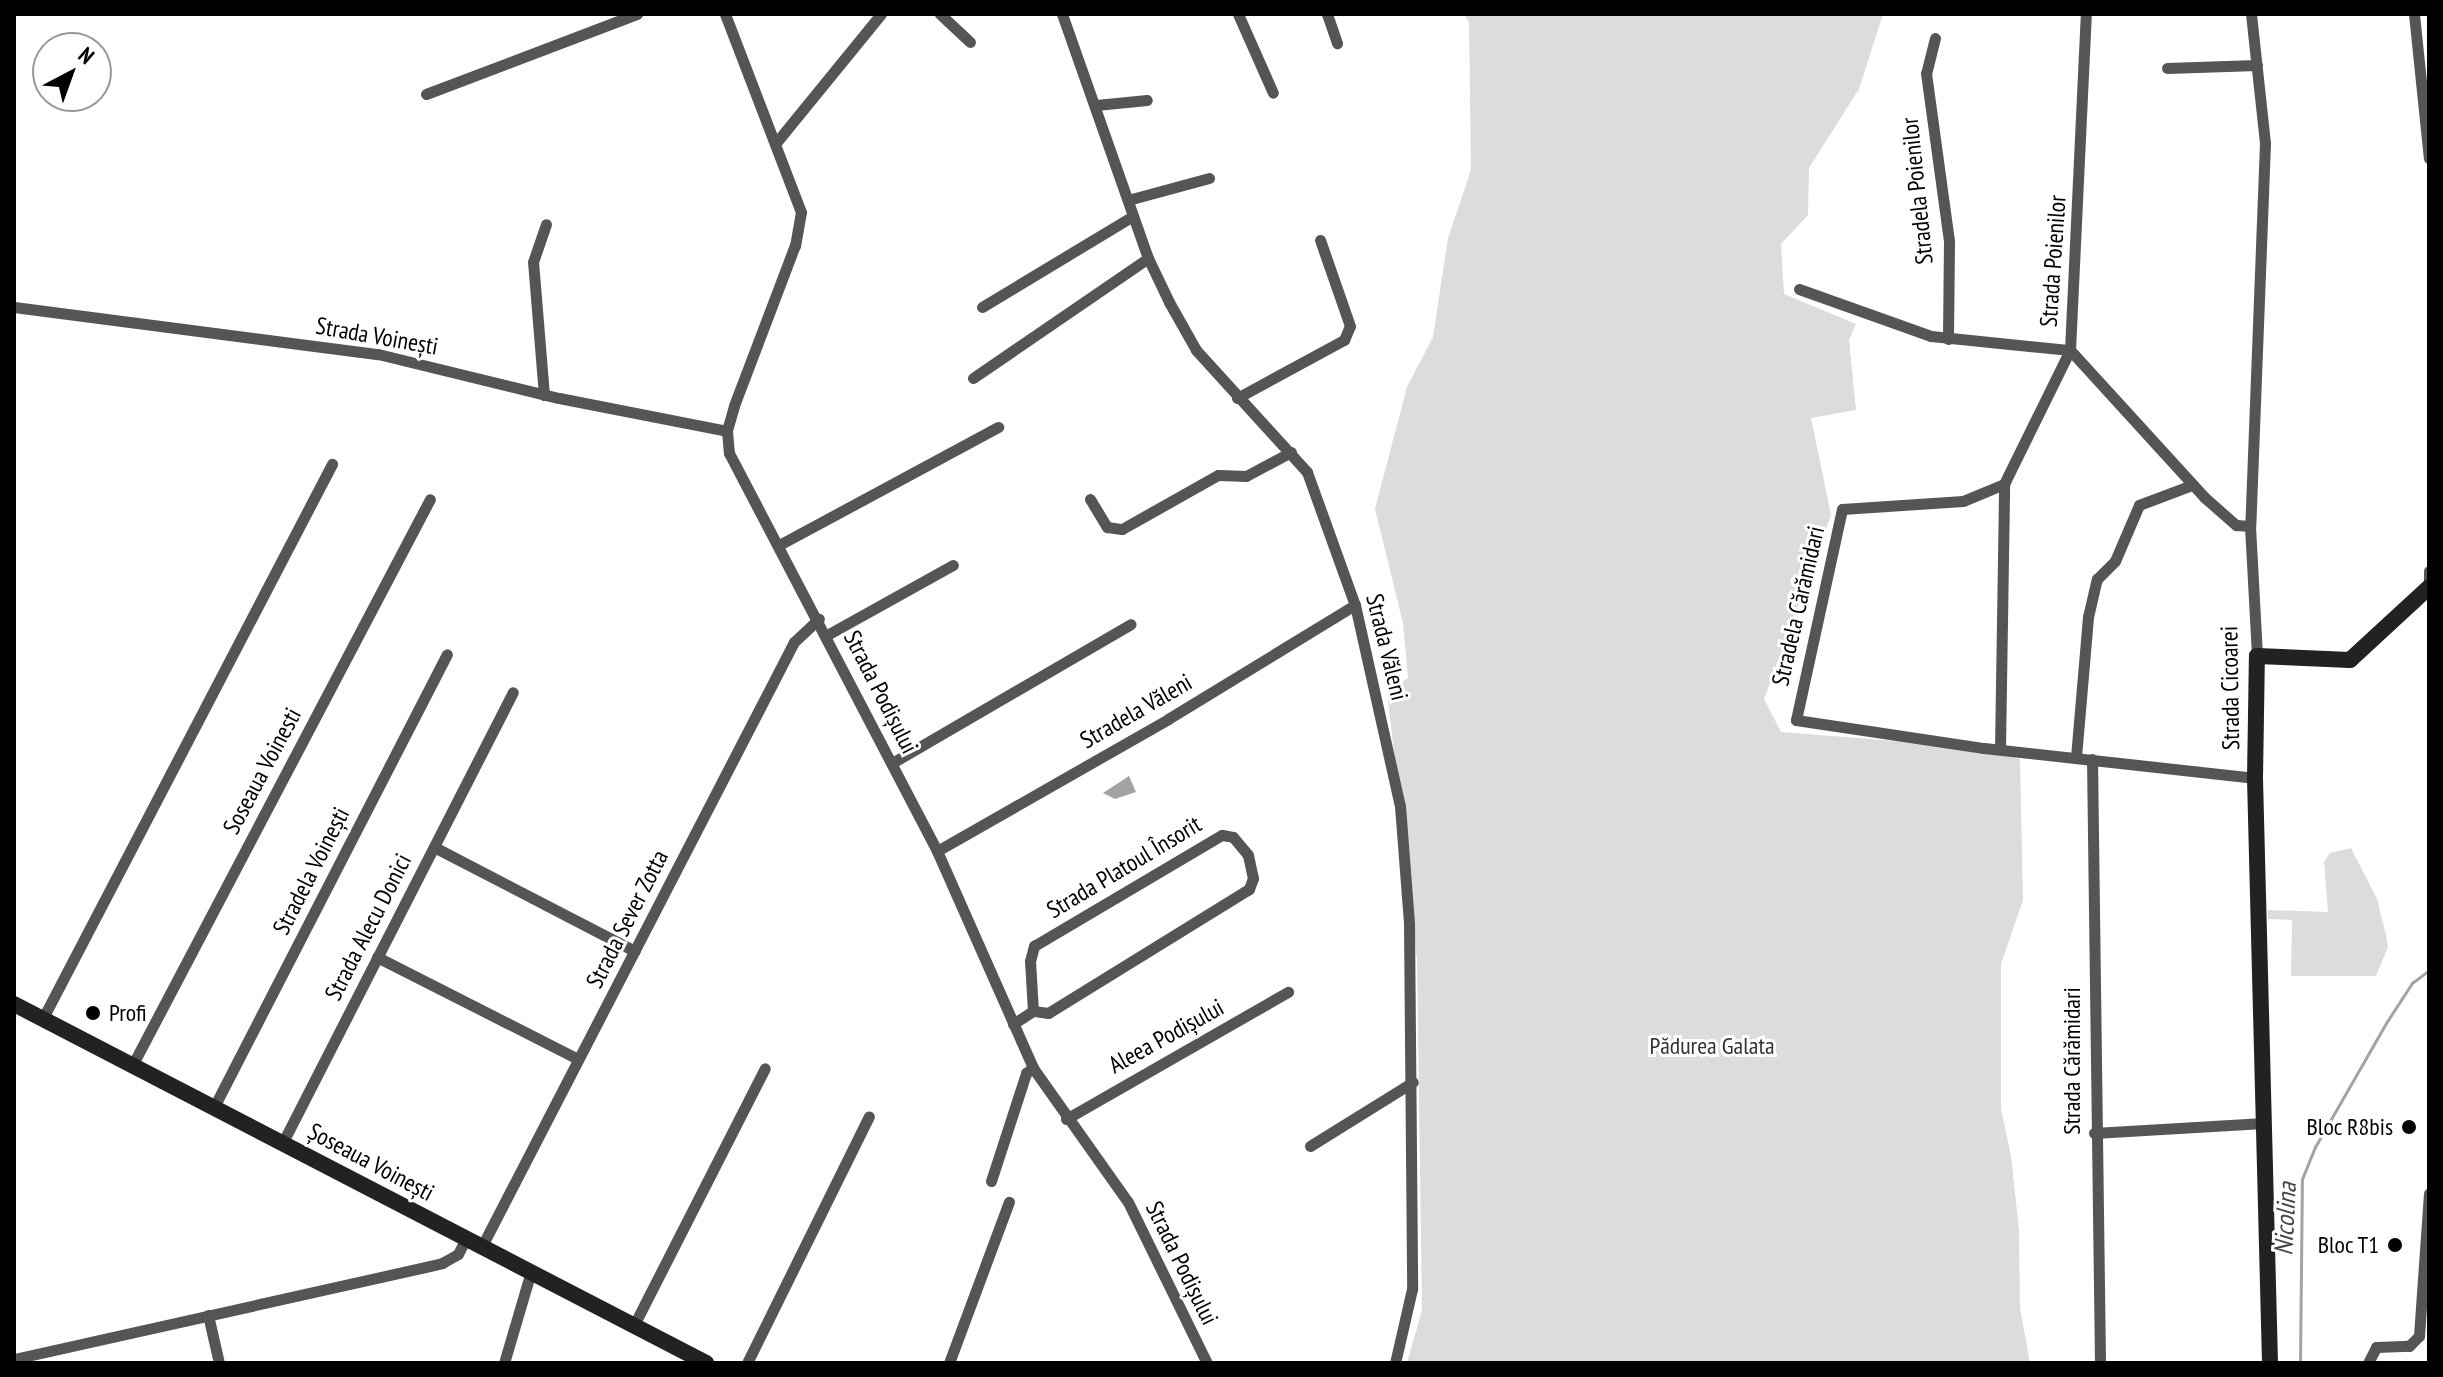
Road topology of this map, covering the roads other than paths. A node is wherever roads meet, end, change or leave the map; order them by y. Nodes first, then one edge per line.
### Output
1 (637, 14) edge
2 (740, 14) edge
3 (881, 14) edge
4 (940, 14) edge
5 (1063, 14) edge
6 (1238, 14) edge
7 (1327, 14) edge
8 (2086, 14) edge
9 (2251, 14) edge
10 (2414, 14) edge
11 (727, 19) edge
12 (1935, 38) dead end
13 (970, 42) dead end
14 (1337, 43) dead end
15 (2257, 65) junction
16 (2167, 68) dead end
17 (1273, 93) dead end
18 (426, 94) dead end
19 (1147, 100) dead end
20 (1096, 105) junction
21 (775, 144) junction
22 (2429, 158) edge
23 (1209, 178) dead end
24 (1128, 200) junction
25 (1133, 216) junction
26 (546, 224) dead end
27 (1320, 240) dead end
28 (1148, 258) junction
29 (1799, 289) dead end
30 (14, 307) edge
31 (982, 307) dead end
32 (1948, 339) junction
33 (2070, 350) junction
34 (973, 378) dead end
35 (544, 395) junction
36 (1237, 398) junction
37 (998, 427) dead end
38 (727, 431) junction
39 (1291, 452) junction
40 (332, 464) dead end
41 (2004, 484) junction
42 (2192, 485) junction
43 (430, 499) dead end
44 (1090, 499) dead end
45 (2250, 526) junction
46 (779, 545) junction
47 (953, 565) dead end
48 (2429, 571) edge
49 (2429, 580) edge
50 (2429, 587) edge
51 (1355, 605) junction
52 (819, 619) junction
53 (1131, 624) dead end
54 (827, 635) junction
55 (447, 654) dead end
56 (2257, 656) junction
57 (513, 692) dead end
58 (2000, 749) junction
59 (2076, 757) junction
60 (2092, 759) junction
61 (892, 763) junction
62 (2255, 778) junction
63 (434, 847) junction
64 (937, 851) junction
65 (635, 951) junction
66 (377, 957) junction
67 (1288, 992) dead end
68 (14, 1004) edge
69 (1033, 1011) junction
70 (43, 1018) junction
71 (1013, 1024) junction
72 (578, 1059) junction
73 (133, 1064) junction
74 (765, 1068) dead end
75 (1033, 1068) junction
76 (1413, 1082) junction
77 (214, 1107) junction
78 (869, 1116) dead end
79 (1066, 1119) junction
80 (2264, 1123) junction
81 (2094, 1133) junction
82 (283, 1142) junction
83 (1310, 1146) dead end
84 (991, 1181) dead end
85 (2429, 1193) edge
86 (1009, 1202) dead end
87 (474, 1242) junction
88 (531, 1271) junction
89 (208, 1315) junction
90 (634, 1325) junction
91 (2368, 1358) edge
92 (14, 1359) edge
93 (219, 1363) edge
94 (504, 1363) edge
95 (706, 1363) edge
96 (747, 1363) edge
97 (949, 1363) edge
98 (1207, 1363) edge
99 (1395, 1363) edge
100 (2100, 1363) edge
101 (2270, 1363) edge

1 - 18 street
2 - 11 street
3 - 21 street
4 - 13 street
5 - 20 street, Strada Văleni
6 - 17 street
7 - 14 street
8 - 33 street, Strada Poienilor
9 - 15 street, Strada Cicoarei
10 - 22 street
11 - 21 street
12 - 32 street, Stradela Poienilor
15 - 16 street
15 - 45 street, Strada Cicoarei
19 - 20 street
20 - 24 street, Strada Văleni
21 - 38 street
23 - 24 street
24 - 25 street, Strada Văleni
25 - 28 street, Strada Văleni
25 - 31 street
26 - 35 street
27 - 36 street
28 - 34 street
28 - 36 street, Strada Văleni
29 - 32 street
30 - 35 street, Strada Voinești
32 - 33 street
33 - 41 street
33 - 42 street, Strada Poienilor
35 - 38 street, Strada Voinești
36 - 39 street, Strada Văleni
37 - 46 street
38 - 46 street, Strada Podișului
39 - 44 street
39 - 51 street, Strada Văleni
40 - 70 street
41 - 58 street
41 - 58 street, Stradela Cărămidari
42 - 45 street, Strada Poienilor
42 - 59 street
43 - 73 street, Soseaua Voinesti
45 - 56 street, Strada Cicoarei
46 - 52 street, Strada Podișului
47 - 54 street
48 - 49 street
50 - 56 street
51 - 64 street, Stradela Văleni
51 - 76 street, Strada Văleni
52 - 54 street, Strada Podișului
52 - 65 street, Strada Sever Zotta
53 - 61 street
54 - 61 street, Strada Podișului
55 - 77 street, Stradela Voinești
56 - 62 street, Strada Cicoarei
57 - 63 street, Strada Alecu Donici
58 - 59 street, Stradela Cărămidari
59 - 60 street, Stradela Cărămidari
60 - 62 street, Stradela Cărămidari
60 - 81 street, Strada Cărămidari
61 - 64 street, Strada Podișului
62 - 80 street, Strada Cicoarei
63 - 65 street
63 - 66 street, Strada Alecu Donici
64 - 71 street, Strada Podișului
65 - 72 street, Strada Sever Zotta
66 - 72 street
66 - 82 street, Strada Alecu Donici
67 - 79 street, Aleea Podișului
68 - 70 street, Șoseaua Voinești
69 - 69 street, Strada Platoul Însorit
69 - 71 street
70 - 73 street, Șoseaua Voinești
71 - 75 street, Strada Podișului
72 - 87 street, Strada Sever Zotta
73 - 77 street, Șoseaua Voinești
74 - 90 street
75 - 79 street, Strada Podișului
75 - 84 street
76 - 83 street
76 - 99 street, Strada Văleni
77 - 82 street, Șoseaua Voinești
78 - 96 street
79 - 98 street, Strada Podișului
80 - 81 street
80 - 101 street, Strada Cicoarei
81 - 100 street, Strada Cărămidari
82 - 87 street, Șoseaua Voinești
85 - 91 street
86 - 97 street
87 - 88 street, Șoseaua Voinești
87 - 89 street, Strada Sever Zotta
88 - 90 street, Șoseaua Voinești
88 - 94 street
89 - 92 street, Strada Sever Zotta
89 - 93 street
90 - 95 street, Șoseaua Voinești

